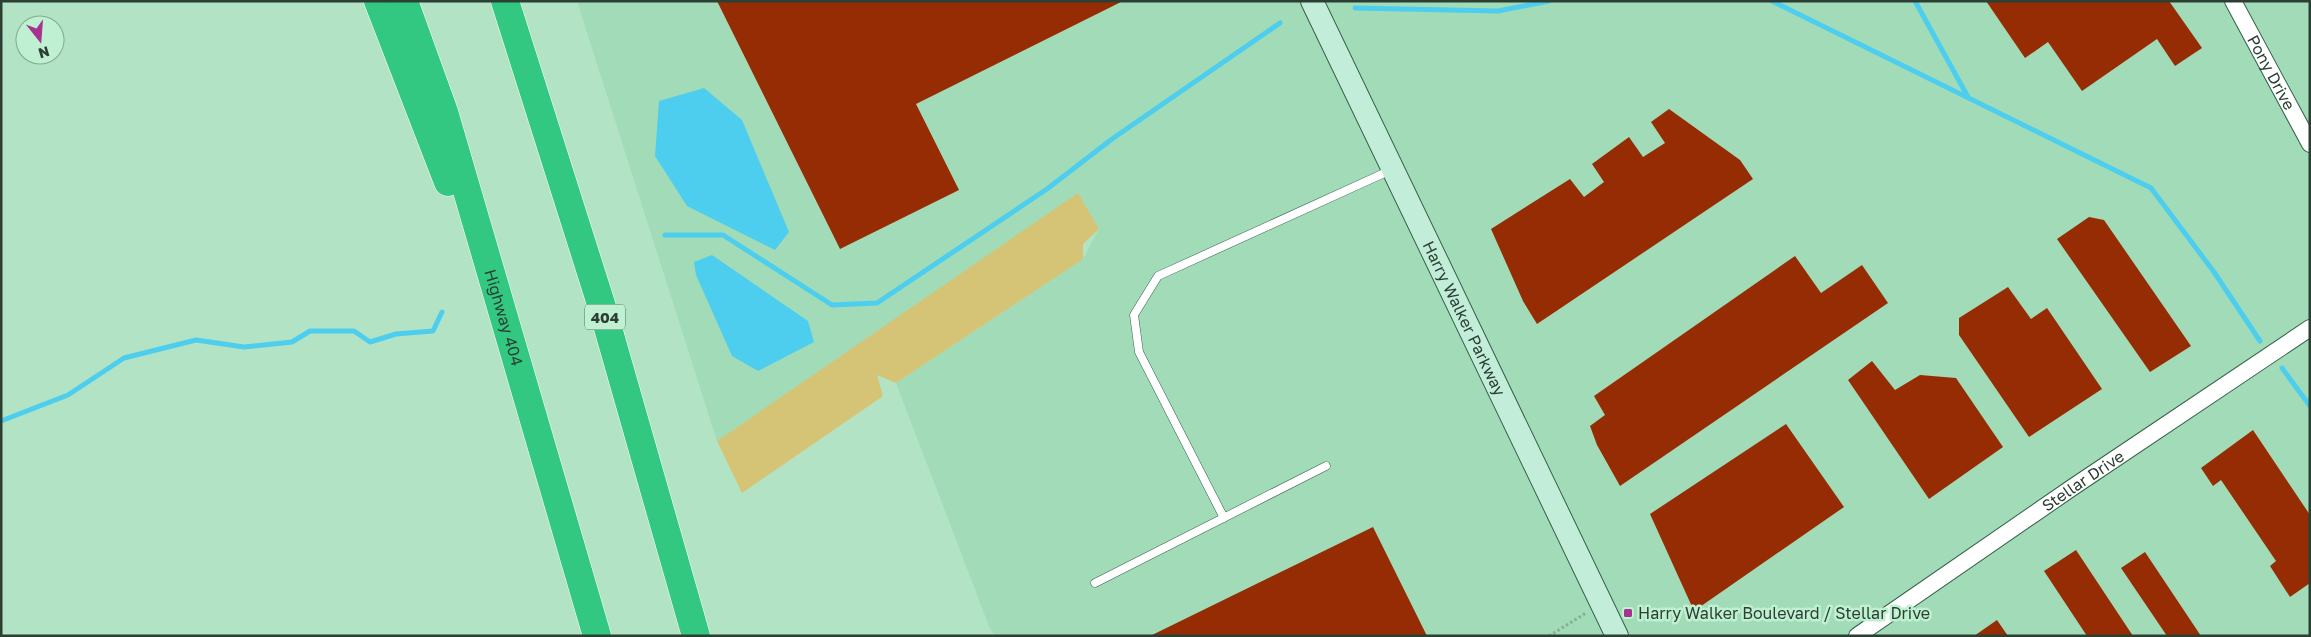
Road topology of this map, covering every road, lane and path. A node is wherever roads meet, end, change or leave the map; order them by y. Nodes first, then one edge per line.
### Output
1 (378, 1) edge
2 (404, 1) edge
3 (505, 1) edge
4 (1312, 1) edge
5 (2233, 1) edge
6 (2310, 144) edge
7 (1393, 169) junction
8 (480, 240) junction
9 (2310, 328) edge
10 (1326, 466) dead end
11 (1224, 518) junction
12 (1095, 583) dead end
13 (1601, 604) junction
14 (597, 636) edge
15 (696, 636) edge
16 (1549, 636) edge
17 (1617, 636) edge
18 (1856, 636) edge

1 - 8 highway
2 - 8 highway, Highway 404
3 - 15 highway, 404
4 - 7 street, Harry Walker Parkway
5 - 6 street, Pony Drive
7 - 11 lane
7 - 13 street, Harry Walker Parkway
8 - 14 highway, Highway 404
9 - 18 street, Stellar Drive
10 - 11 lane
11 - 12 lane
13 - 16 path
13 - 17 street, Harry Walker Parkway

